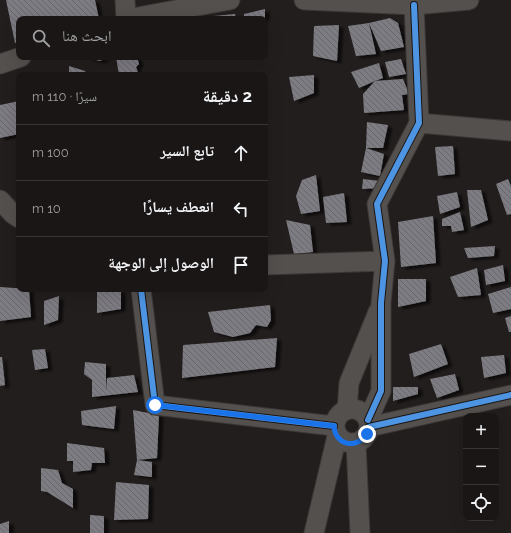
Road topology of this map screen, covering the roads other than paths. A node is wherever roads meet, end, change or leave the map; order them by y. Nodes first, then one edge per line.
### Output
1 (125, 0) edge
2 (230, 0) edge
3 (304, 0) edge
4 (469, 0) edge
5 (437, 1) edge
6 (414, 5) junction
7 (126, 16) edge
8 (142, 16) edge
9 (16, 59) edge
10 (0, 64) edge
11 (419, 123) junction
12 (511, 131) edge
13 (0, 200) edge
14 (16, 216) edge
15 (385, 261) junction
16 (268, 265) edge
17 (141, 292) edge
18 (381, 303) junction
19 (511, 395) edge
20 (347, 410) junction
21 (368, 424) junction
22 (336, 431) junction
23 (356, 443) junction
24 (314, 533) edge
25 (360, 533) edge

1 - 7 street
2 - 8 street
3 - 6 street
4 - 5 street
5 - 6 street
6 - 11 street
9 - 10 street
11 - 12 street
11 - 15 street
13 - 14 street
15 - 16 street
15 - 18 street
17 - 22 street
18 - 20 street
18 - 21 street
19 - 21 street
20 - 21 street
20 - 22 street
21 - 23 street
22 - 23 street
22 - 24 street
23 - 25 street

